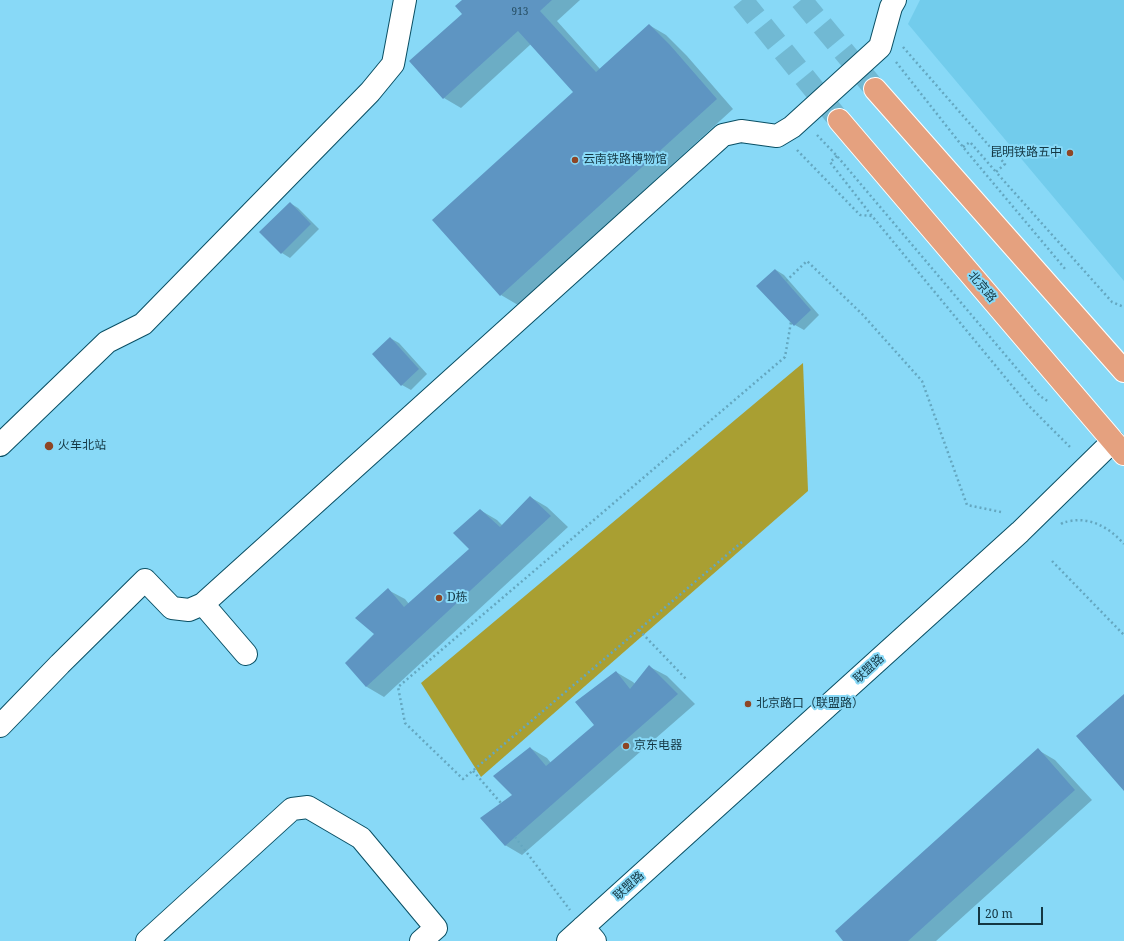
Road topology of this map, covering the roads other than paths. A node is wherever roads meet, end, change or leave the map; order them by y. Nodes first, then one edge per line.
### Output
1 (405, 0) edge
2 (895, 0) edge
3 (875, 89) tunnel mouth
4 (839, 120) tunnel mouth
5 (1124, 371) edge
6 (0, 446) edge
7 (1119, 448) edge
8 (203, 604) junction
9 (246, 654) dead end
10 (0, 726) edge
11 (582, 936) edge
12 (147, 941) edge
13 (421, 941) edge

1 - 6 street
2 - 8 street
3 - 5 main road
4 - 7 main road, 北京路
7 - 11 street, 联盟路
8 - 9 street
8 - 10 street
12 - 13 street

